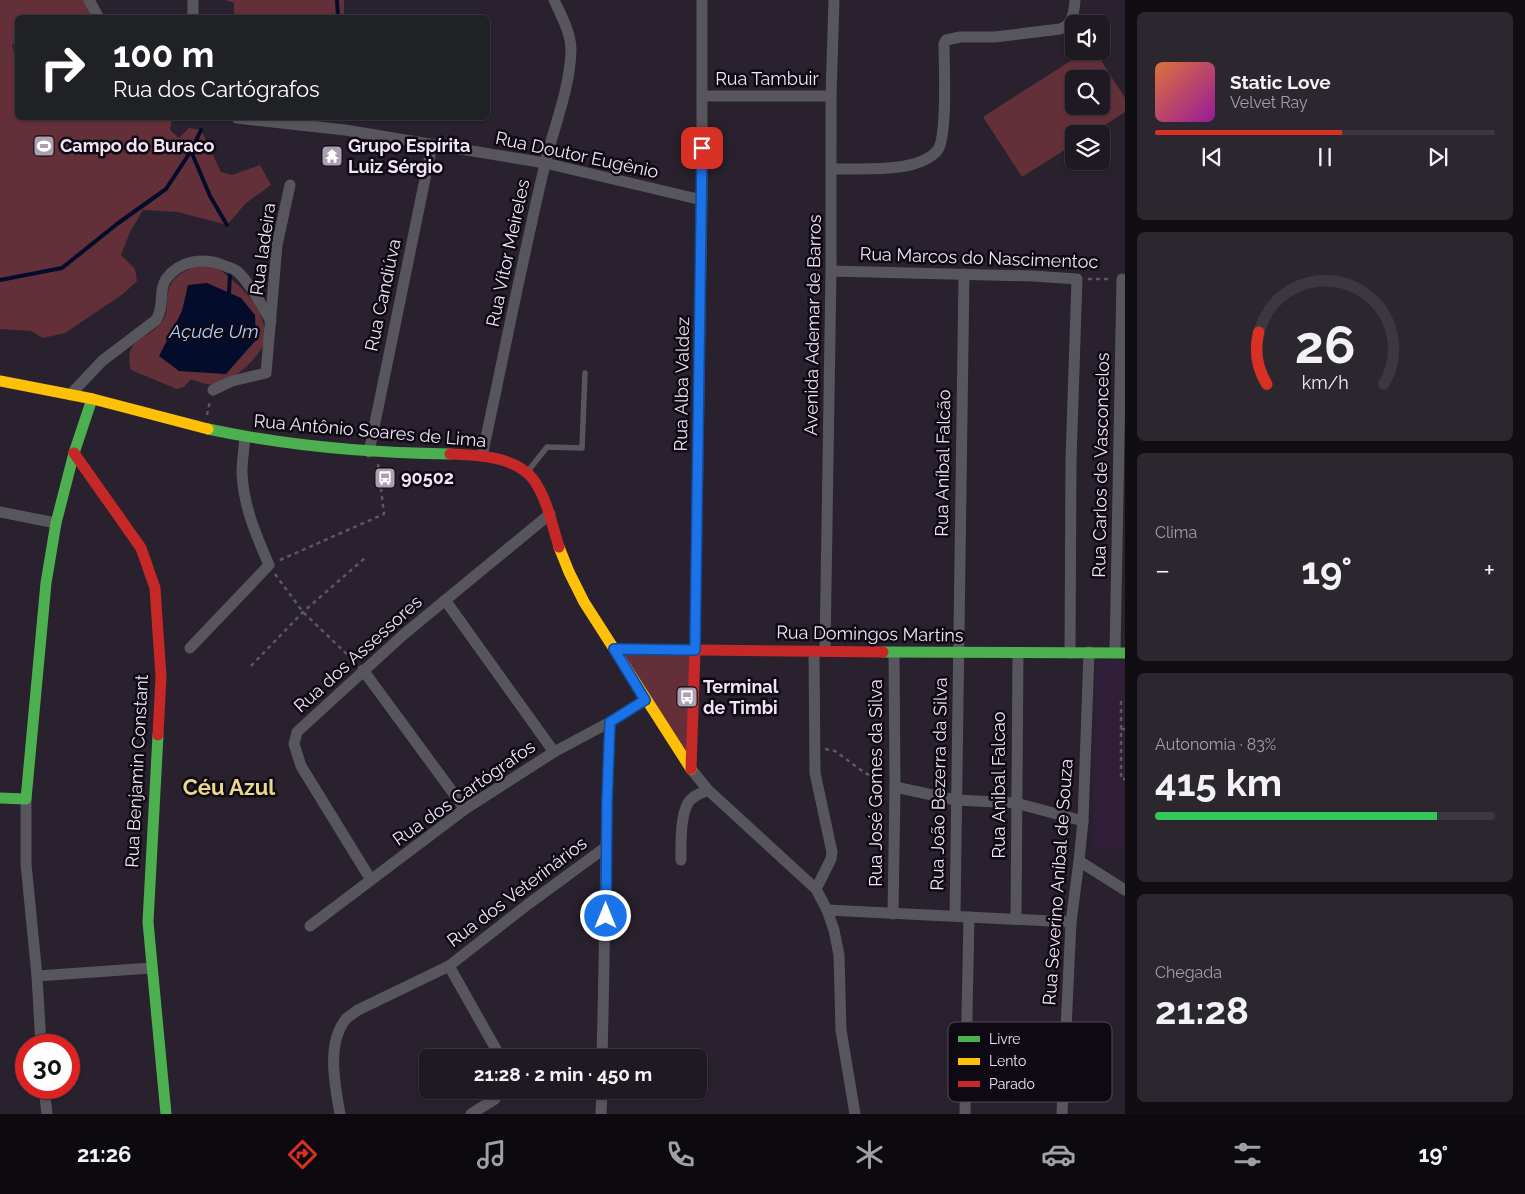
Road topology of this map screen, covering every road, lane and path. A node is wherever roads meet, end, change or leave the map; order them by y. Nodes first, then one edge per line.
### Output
1 (89, 0) edge
2 (192, 0) edge
3 (554, 0) edge
4 (702, 0) edge
5 (834, 0) edge
6 (1075, 0) edge
7 (97, 15) edge
8 (193, 15) edge
9 (702, 96) junction
10 (831, 96) junction
11 (255, 120) edge
12 (432, 145) junction
13 (545, 163) junction
14 (832, 169) junction
15 (290, 184) dead end
16 (702, 200) junction
17 (831, 271) junction
18 (964, 274) junction
19 (1077, 279) junction
20 (1122, 279) joint
21 (271, 321) junction
22 (585, 373) dead end
23 (0, 381) edge
24 (213, 390) joint
25 (70, 395) junction
26 (92, 399) junction
27 (204, 429) junction
28 (245, 437) junction
29 (373, 452) junction
30 (74, 453) junction
31 (482, 456) junction
32 (1122, 458) edge
33 (527, 472) junction
34 (0, 512) edge
35 (550, 514) junction
36 (56, 523) junction
37 (365, 558) dead end
38 (269, 565) junction
39 (445, 600) junction
40 (303, 612) junction
41 (190, 648) dead end
42 (614, 649) junction
43 (695, 650) junction
44 (820, 651) junction
45 (894, 652) junction
46 (1089, 652) junction
47 (1120, 652) edge
48 (958, 653) junction
49 (1018, 653) junction
50 (1070, 653) junction
51 (251, 666) dead end
52 (363, 670) junction
53 (645, 700) junction
54 (1125, 702) edge
55 (610, 722) junction
56 (1121, 729) junction
57 (1125, 729) edge
58 (815, 748) junction
59 (554, 752) junction
60 (690, 769) junction
61 (1125, 780) edge
62 (895, 787) junction
63 (708, 790) junction
64 (0, 798) edge
65 (26, 799) junction
66 (956, 800) junction
67 (1016, 803) junction
68 (464, 809) junction
69 (1083, 821) junction
70 (606, 847) junction
71 (681, 860) dead end
72 (1079, 862) junction
73 (371, 880) junction
74 (816, 889) junction
75 (1125, 890) edge
76 (827, 910) junction
77 (893, 914) junction
78 (955, 916) junction
79 (969, 917) junction
80 (1016, 918) junction
81 (1070, 922) junction
82 (310, 926) dead end
83 (449, 966) junction
84 (151, 968) junction
85 (37, 976) junction
86 (967, 1022) edge
87 (1066, 1022) edge
88 (41, 1034) edge
89 (496, 1049) edge
90 (602, 1049) edge
91 (45, 1099) edge
92 (495, 1099) edge
93 (602, 1099) edge
94 (46, 1114) edge
95 (166, 1114) edge
96 (340, 1114) edge
97 (471, 1114) edge
98 (601, 1114) edge
99 (855, 1114) edge

1 - 7 street
2 - 8 street
3 - 13 street, Rua Vítor Meireles
4 - 9 street, Rua Alba Valdez
5 - 10 street, Avenida Ademar de Barros
6 - 14 street
9 - 10 street, Rua Tambuir
9 - 16 street, Rua Alba Valdez
10 - 14 street, Avenida Ademar de Barros
11 - 12 street, Rua Doutor Eugênio
12 - 13 street, Rua Doutor Eugênio
12 - 29 street, Rua Candiúva
13 - 16 street, Rua Doutor Eugênio
13 - 31 street, Rua Vítor Meireles
14 - 17 street, Avenida Ademar de Barros
15 - 21 street, Rua ladeira
16 - 43 street, Rua Alba Valdez
17 - 18 street, Rua Marcos do Nascimentoc
17 - 44 street, Avenida Ademar de Barros
18 - 19 street, Rua Marcos do Nascimentoc
18 - 48 street, Rua Aníbal Falcão
19 - 20 path, Rua Marcos do Nascimentoc
19 - 50 street, Rua Carlos de Vasconcelos
20 - 32 street, Rua Carlos de Vasconcelos
21 - 24 street, Rua ladeira
21 - 25 street
22 - 33 lane
23 - 25 street, Rua Antônio Soares de Lima
24 - 27 path
25 - 26 street, Rua Antônio Soares de Lima
26 - 27 street, Rua Antônio Soares de Lima
26 - 30 street
27 - 28 street, Rua Antônio Soares de Lima
28 - 29 street, Rua Antônio Soares de Lima
28 - 38 street
29 - 31 street, Rua Antônio Soares de Lima
29 - 38 path
30 - 36 street
30 - 84 street, Rua Benjamin Constant
31 - 33 street, Rua Antônio Soares de Lima
32 - 47 street, Rua Carlos de Vasconcelos
33 - 35 street
34 - 36 street
35 - 39 street, Rua dos Assessores
35 - 42 street
36 - 65 street
37 - 40 path
38 - 40 path
38 - 41 street
39 - 52 street, Rua dos Assessores
39 - 59 street
40 - 51 path
40 - 52 path
42 - 43 street, Rua Domingos Martins
42 - 53 street
43 - 44 street, Rua Domingos Martins
43 - 60 street, Rua Alba Valdez
44 - 45 street, Rua Domingos Martins
44 - 58 street, Avenida Ademar de Barros
45 - 48 street, Rua Domingos Martins
45 - 62 street, Rua José Gomes da Silva
46 - 47 street, Rua Domingos Martins
46 - 50 street, Rua Domingos Martins
46 - 69 street, Rua Severino Aníbal de Souza
48 - 49 street, Rua Domingos Martins
48 - 66 street, Rua João Bezerra da Silva
49 - 50 street, Rua Domingos Martins
49 - 67 street, Rua Anibal Falcao
52 - 68 street
52 - 73 street, Rua dos Assessores
53 - 55 street, Rua dos Cartógrafos
53 - 60 street
54 - 56 path
55 - 59 street, Rua dos Cartógrafos
55 - 70 street
56 - 57 path
56 - 61 path
58 - 62 path
58 - 74 street, Avenida Ademar de Barros
59 - 68 street, Rua dos Cartógrafos
60 - 63 street
62 - 66 street
62 - 77 street, Rua José Gomes da Silva
63 - 71 street
63 - 74 street
64 - 65 street
65 - 85 street
66 - 67 street
66 - 78 street, Rua João Bezerra da Silva
67 - 69 street
67 - 80 street, Rua Anibal Falcao
68 - 73 street, Rua dos Cartógrafos
69 - 72 street, Rua Severino Aníbal de Souza
70 - 83 street, Rua dos Veterinários
70 - 90 street
72 - 75 street
72 - 81 street, Rua Severino Aníbal de Souza
73 - 82 street, Rua dos Cartógrafos
74 - 76 street
76 - 77 street
76 - 99 street
77 - 78 street
78 - 79 street
79 - 80 street
79 - 86 street
80 - 81 street
81 - 87 street, Rua Severino Aníbal de Souza
83 - 89 street, Rua dos Veterinários
83 - 96 street, Rua dos Veterinários
84 - 85 street
84 - 95 street, Rua Benjamin Constant
85 - 88 street
91 - 94 street
92 - 97 street
93 - 98 street

